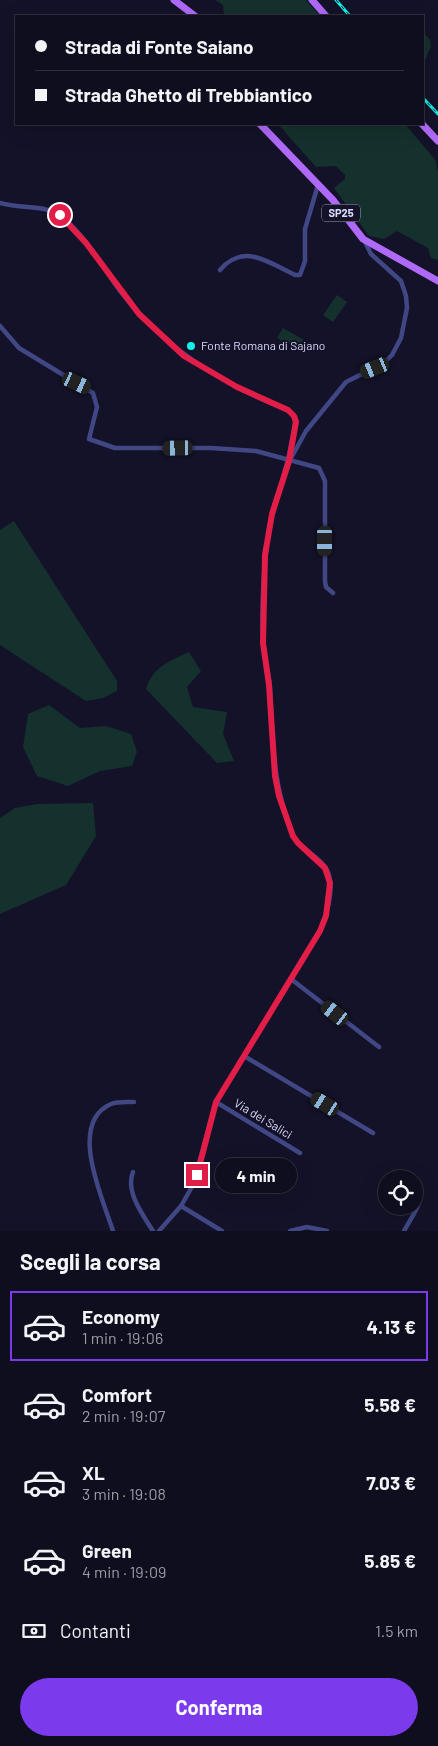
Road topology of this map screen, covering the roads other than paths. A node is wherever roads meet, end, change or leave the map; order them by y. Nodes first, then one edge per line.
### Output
1 (174, 0) edge
2 (312, 0) edge
3 (194, 15) edge
4 (325, 15) edge
5 (261, 125) edge
6 (423, 125) edge
7 (438, 141) edge
8 (318, 185) junction
9 (0, 203) edge
10 (363, 239) junction
11 (220, 270) dead end
12 (438, 281) edge
13 (0, 326) edge
14 (289, 461) junction
15 (333, 593) dead end
16 (291, 979) junction
17 (379, 1047) dead end
18 (244, 1056) junction
19 (134, 1102) dead end
20 (216, 1102) junction
21 (373, 1133) dead end
22 (300, 1153) dead end
23 (133, 1172) dead end
24 (181, 1206) junction
25 (413, 1215) edge
26 (113, 1231) edge
27 (153, 1231) edge
28 (160, 1231) edge
29 (222, 1231) edge
30 (290, 1231) edge
31 (327, 1231) edge
32 (404, 1231) edge

1 - 3 main road
2 - 4 main road
5 - 8 main road, SP25
6 - 7 main road
8 - 10 main road, SP25
8 - 11 street
9 - 14 street
10 - 12 main road, SP25
10 - 14 street
13 - 14 street
14 - 15 street
14 - 16 street
16 - 17 street
16 - 18 street
18 - 20 street
18 - 21 street
19 - 26 street
20 - 22 street, Via dei Salici
20 - 24 street
23 - 27 street
24 - 28 street
24 - 29 street
25 - 32 street
30 - 31 street

